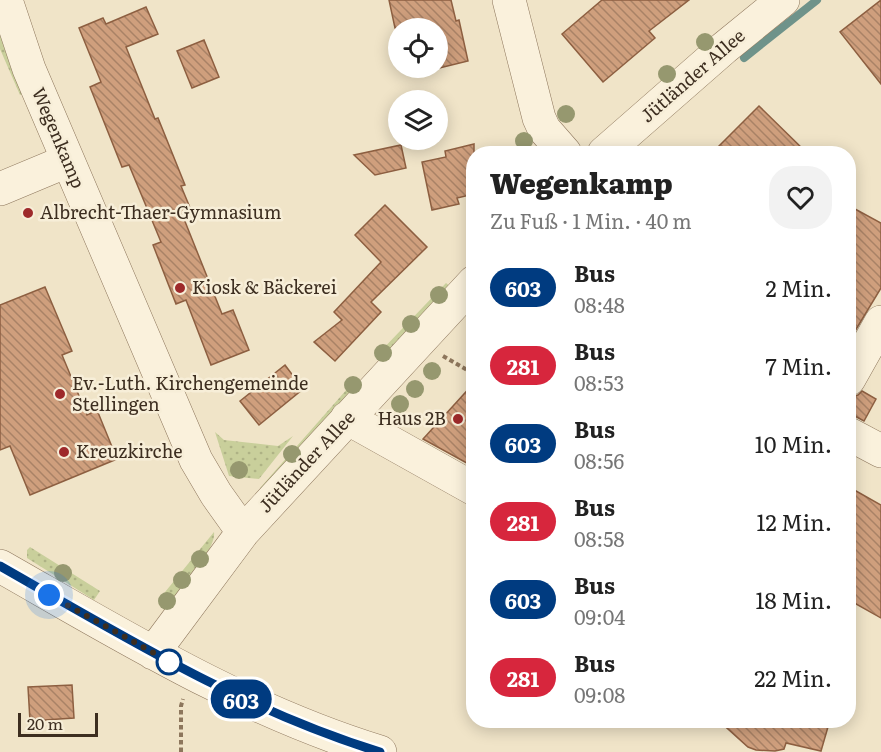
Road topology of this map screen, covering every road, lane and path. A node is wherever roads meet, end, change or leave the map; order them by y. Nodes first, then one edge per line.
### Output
1 (6, 0) edge
2 (509, 0) edge
3 (783, 0) edge
4 (559, 146) edge
5 (612, 146) edge
6 (67, 161) junction
7 (0, 189) edge
8 (466, 291) edge
9 (881, 322) edge
10 (856, 367) edge
11 (347, 418) junction
12 (856, 438) edge
13 (881, 451) edge
14 (466, 485) edge
15 (243, 532) junction
16 (0, 566) edge
17 (153, 653) junction
18 (190, 673) junction
19 (181, 752) edge
20 (380, 752) edge

1 - 6 street, Wegenkamp
2 - 4 street
3 - 5 street, Jütländer Allee
6 - 7 street
6 - 15 street, Wegenkamp
8 - 11 street, Jütländer Allee
9 - 10 street
11 - 14 street
11 - 15 street, Jütländer Allee
12 - 13 street
15 - 17 street, Jütländer Allee
16 - 17 street
17 - 18 street
18 - 19 path
18 - 20 street

